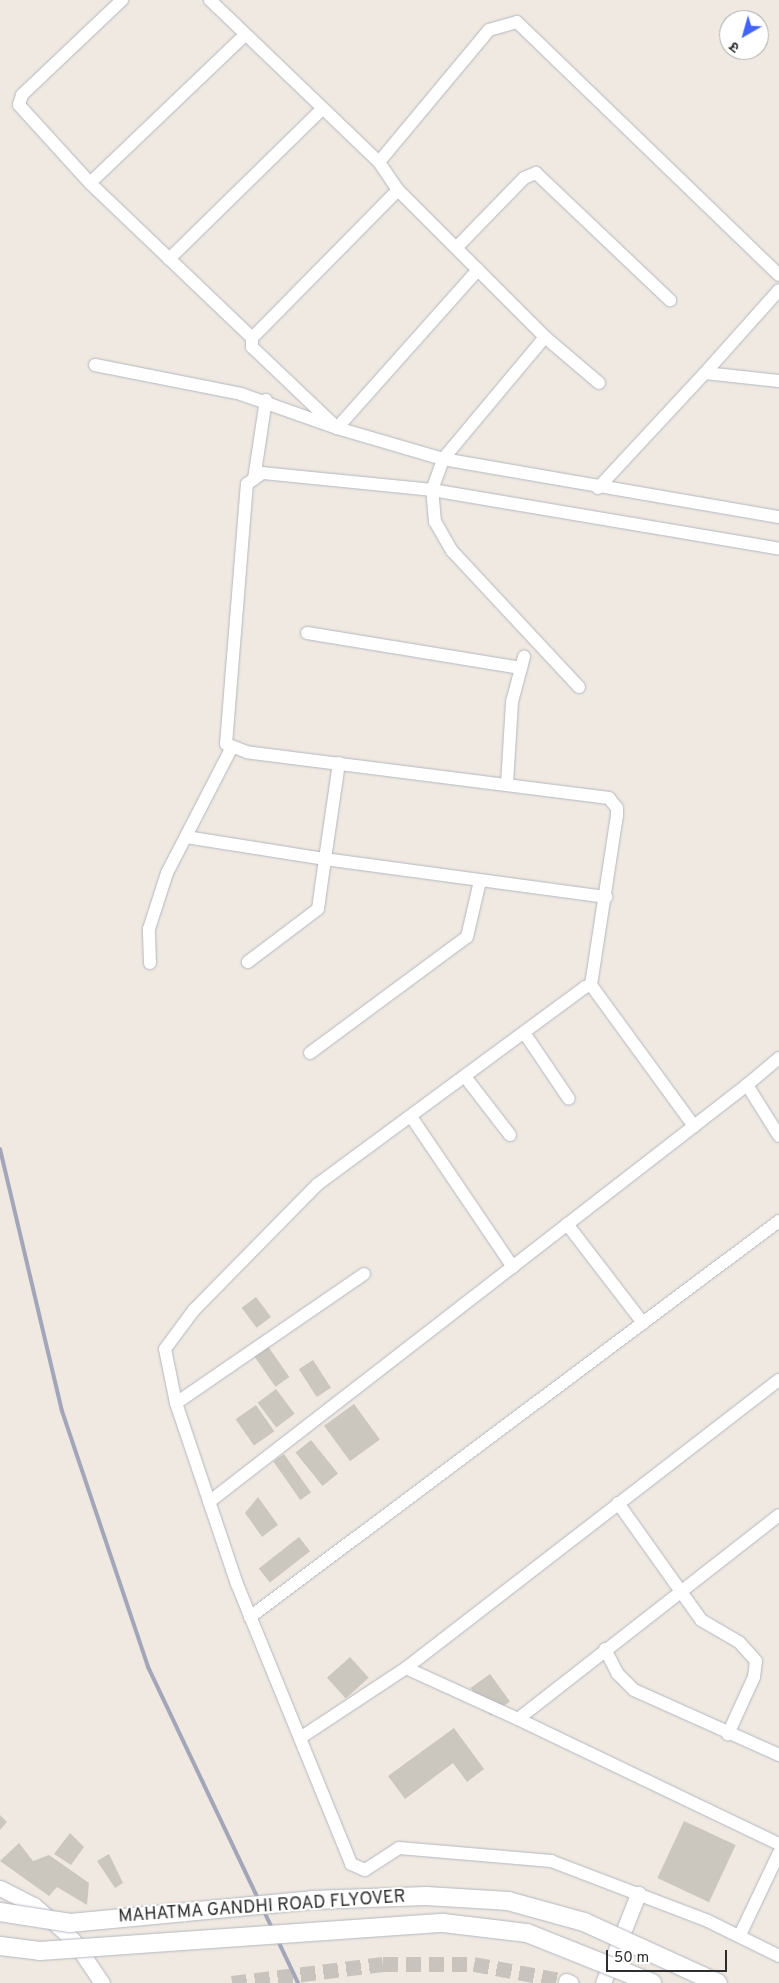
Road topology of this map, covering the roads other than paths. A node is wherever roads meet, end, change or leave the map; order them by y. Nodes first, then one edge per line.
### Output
1 (122, 0) edge
2 (210, 0) edge
3 (244, 36) junction
4 (322, 109) junction
5 (379, 162) junction
6 (90, 183) junction
7 (398, 190) junction
8 (456, 248) junction
9 (168, 259) junction
10 (478, 270) junction
11 (779, 275) edge
12 (779, 290) edge
13 (670, 300) dead end
14 (545, 337) junction
15 (252, 338) junction
16 (95, 365) dead end
17 (705, 373) junction
18 (779, 381) edge
19 (599, 383) dead end
20 (266, 400) junction
21 (337, 428) junction
22 (443, 459) junction
23 (254, 479) junction
24 (598, 488) junction
25 (432, 490) junction
26 (779, 517) edge
27 (779, 549) edge
28 (307, 633) dead end
29 (579, 687) dead end
30 (231, 749) junction
31 (339, 763) junction
32 (507, 784) junction
33 (186, 837) junction
34 (325, 859) junction
35 (480, 881) junction
36 (606, 897) junction
37 (248, 962) dead end
38 (150, 963) dead end
39 (591, 985) junction
40 (524, 1034) junction
41 (310, 1054) dead end
42 (779, 1058) edge
43 (466, 1078) junction
44 (747, 1085) junction
45 (569, 1099) dead end
46 (412, 1118) junction
47 (694, 1126) junction
48 (510, 1135) dead end
49 (779, 1136) edge
50 (779, 1221) edge
51 (567, 1224) junction
52 (513, 1267) junction
53 (364, 1274) dead end
54 (643, 1323) junction
55 (779, 1380) edge
56 (176, 1403) junction
57 (209, 1502) junction
58 (618, 1503) junction
59 (779, 1515) edge
60 (679, 1590) junction
61 (250, 1617) junction
62 (605, 1649) junction
63 (406, 1668) junction
64 (518, 1719) junction
65 (728, 1734) junction
66 (300, 1738) junction
67 (779, 1755) edge
68 (779, 1844) edge
69 (779, 1853) edge
70 (0, 1888) edge
71 (638, 1894) junction
72 (0, 1912) edge
73 (740, 1935) junction
74 (0, 1946) edge
75 (779, 1956) edge
76 (102, 1983) edge
77 (603, 1983) edge
78 (652, 1983) edge
79 (718, 1983) edge

1 - 6 street
2 - 3 street
3 - 4 street
3 - 6 street
4 - 5 street
4 - 9 street
5 - 7 street
5 - 11 street
6 - 9 street
7 - 8 street
7 - 15 street
8 - 10 street
8 - 13 street
9 - 15 street
10 - 14 street
10 - 21 street
12 - 17 street
14 - 19 street
14 - 22 street
15 - 21 street
16 - 20 street
17 - 18 street
17 - 24 street
20 - 21 street
20 - 23 street
21 - 22 street
22 - 24 street
22 - 25 street
23 - 25 street
23 - 30 street
24 - 26 street
25 - 27 street
25 - 29 street
28 - 32 street
30 - 31 street
30 - 33 street
31 - 32 street
31 - 34 street
32 - 36 street
33 - 34 street
33 - 38 street
34 - 35 street
34 - 37 street
35 - 36 street
35 - 41 street
36 - 39 street
39 - 40 street
39 - 47 street
40 - 43 street
40 - 45 street
42 - 44 street
43 - 46 street
43 - 48 street
44 - 47 street
44 - 49 street
46 - 52 street
46 - 56 street
47 - 51 street
50 - 54 street
51 - 52 street
51 - 54 street
52 - 57 street
53 - 56 street
54 - 61 street
55 - 58 street
56 - 57 street
57 - 61 street
58 - 60 street
58 - 63 street
59 - 60 street
60 - 62 street
60 - 65 street
61 - 66 street
62 - 64 street
62 - 65 street
63 - 64 street
63 - 66 street
64 - 68 street
65 - 67 street
66 - 71 street
69 - 73 street
70 - 76 street
71 - 73 street
71 - 77 street
72 - 79 main road, MAHATMA GANDHI ROAD FLYOVER, bridge
73 - 75 street
74 - 78 main road, MAHATMA GANDHI ROAD FLYOVER, bridge

